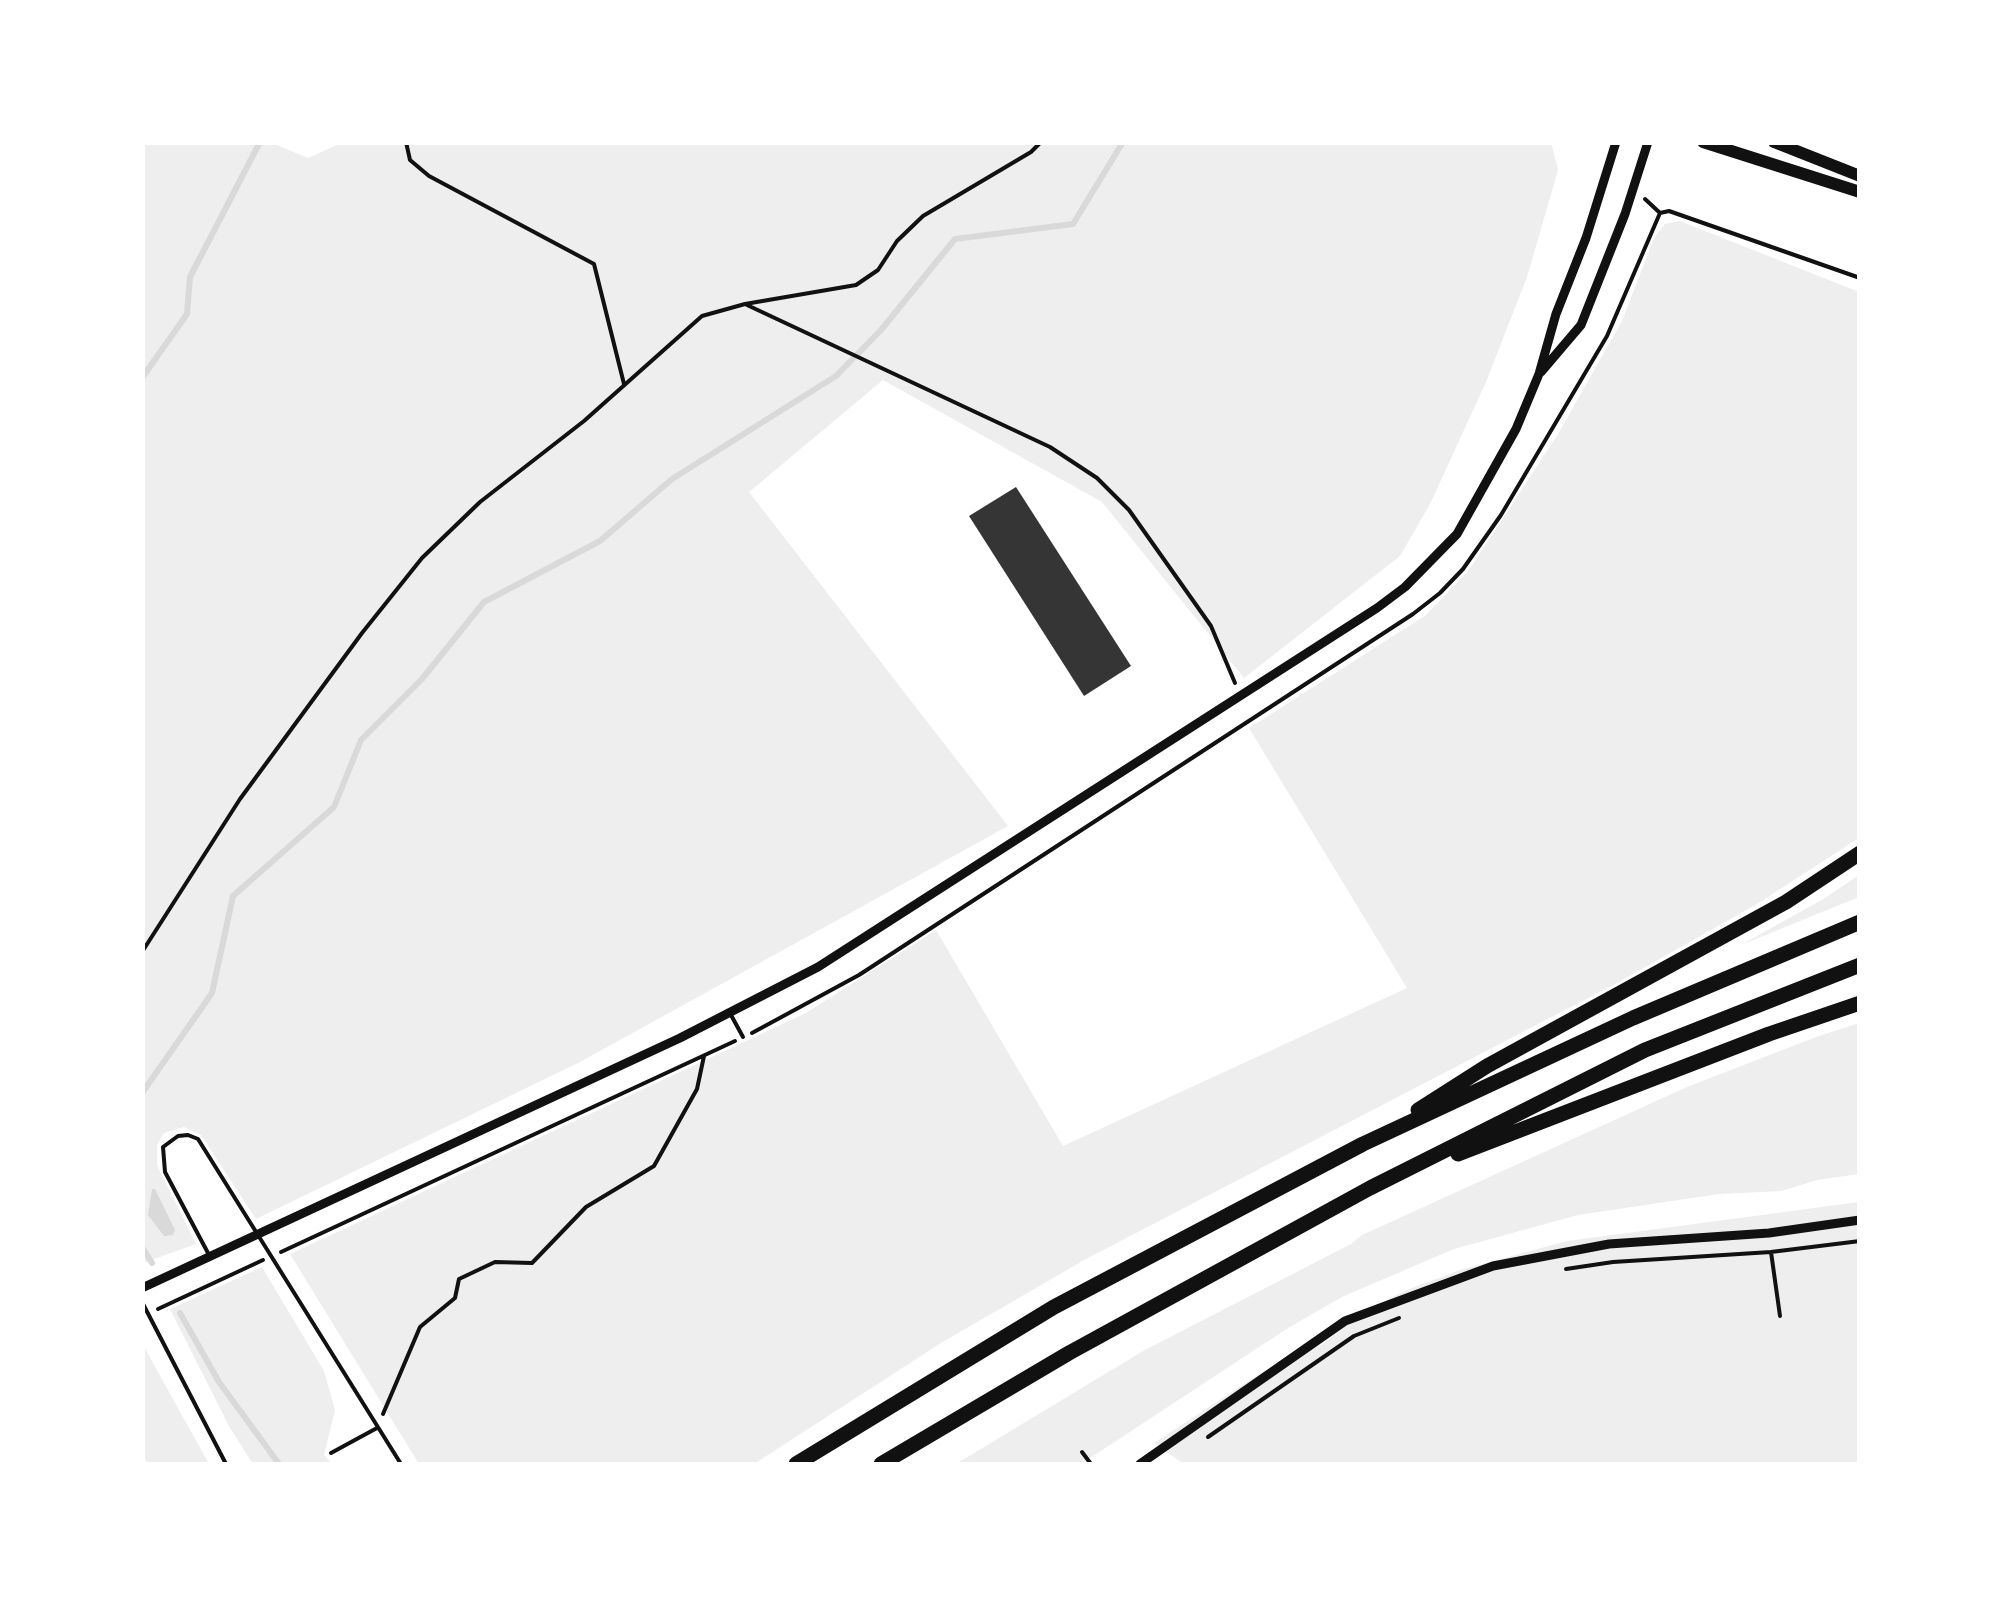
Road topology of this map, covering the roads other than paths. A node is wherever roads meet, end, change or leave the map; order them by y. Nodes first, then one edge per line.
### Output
1 (1616, 142) edge
2 (1648, 142) edge
3 (1703, 142) edge
4 (1774, 142) edge
5 (1860, 176) edge
6 (1860, 192) edge
7 (1539, 374) junction
8 (1860, 853) edge
9 (1860, 922) edge
10 (1860, 964) edge
11 (1860, 1003) edge
12 (730, 1012) junction
13 (743, 1037) road end
14 (1363, 1144) junction
15 (1370, 1188) junction
16 (1860, 1220) edge
17 (258, 1235) junction
18 (210, 1257) junction
19 (142, 1288) edge
20 (142, 1302) edge
21 (377, 1428) junction
22 (331, 1453) dead end
23 (226, 1464) edge
24 (401, 1464) edge
25 (796, 1464) edge
26 (881, 1464) edge
27 (1140, 1464) edge

1 - 7 street
2 - 7 street
3 - 6 main road
4 - 5 main road
7 - 12 street
8 - 14 highway
9 - 14 highway
10 - 15 highway
11 - 15 highway
12 - 13 lane
12 - 17 street
14 - 25 highway
15 - 26 highway
16 - 27 street
17 - 18 street
17 - 18 lane
17 - 21 lane
18 - 19 street
20 - 23 lane
21 - 22 lane
21 - 24 lane

